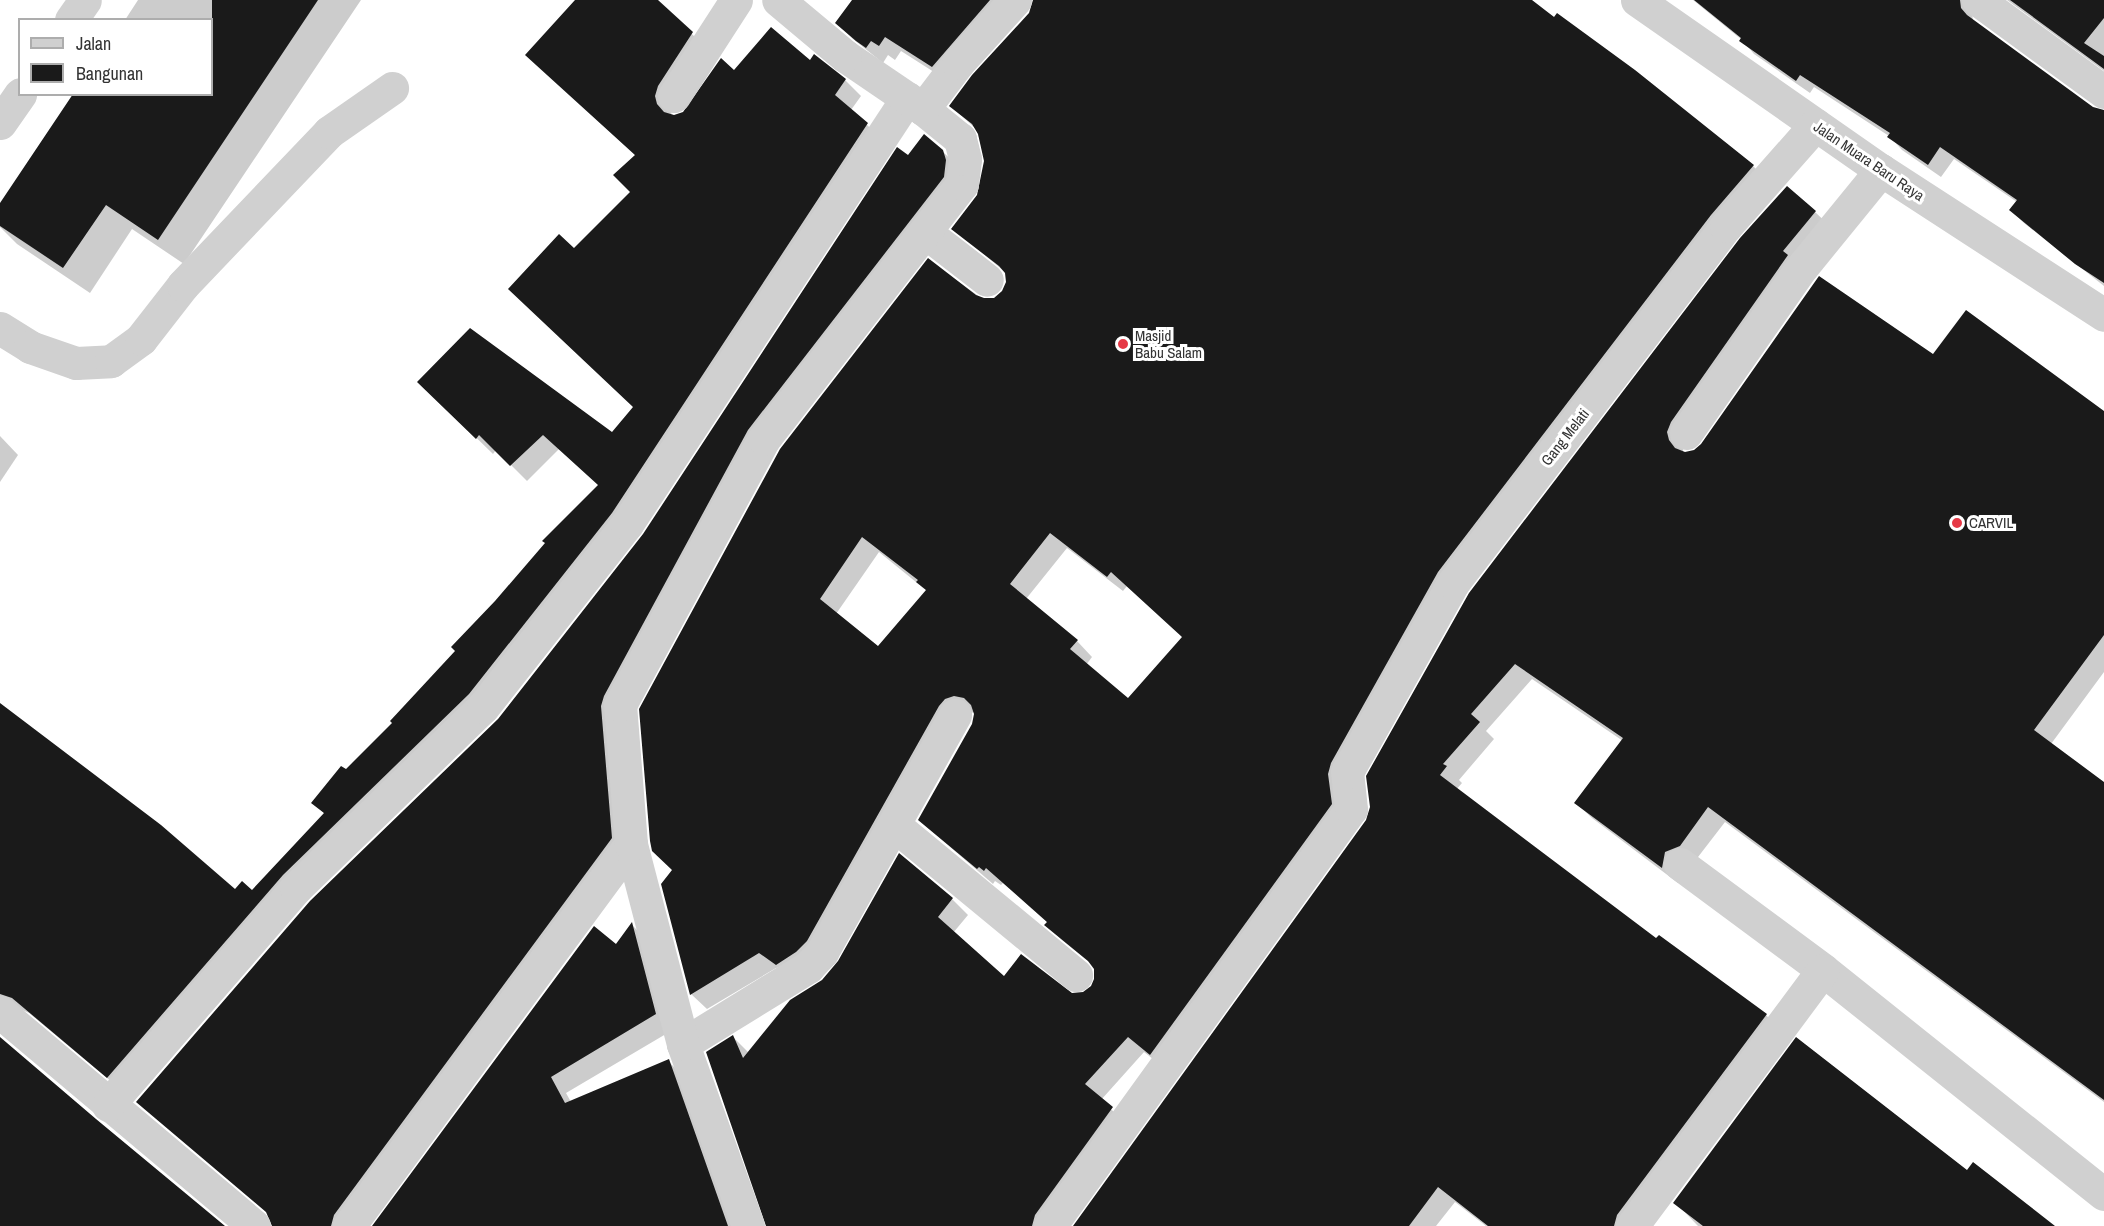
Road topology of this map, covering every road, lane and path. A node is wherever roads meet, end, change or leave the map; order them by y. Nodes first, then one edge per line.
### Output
1 (85, 0) edge
2 (736, 0) edge
3 (778, 0) edge
4 (1015, 0) edge
5 (1637, 0) edge
6 (1977, 0) edge
7 (72, 18) edge
8 (392, 88) dead end
9 (2104, 92) edge
10 (19, 96) edge
11 (674, 96) dead end
12 (915, 104) junction
13 (0, 123) edge
14 (1815, 125) junction
15 (1881, 170) junction
16 (925, 232) junction
17 (987, 280) dead end
18 (2104, 315) edge
19 (0, 328) edge
20 (1686, 433) dead end
21 (955, 715) dead end
22 (894, 825) junction
23 (632, 844) junction
24 (1680, 864) dead end
25 (1823, 970) junction
26 (1076, 975) dead end
27 (0, 1012) edge
28 (683, 1044) junction
29 (108, 1105) junction
30 (2104, 1194) edge
31 (254, 1226) edge
32 (349, 1226) edge
33 (748, 1226) edge
34 (1050, 1226) edge
35 (1632, 1226) edge

1 - 7 street
2 - 11 street
3 - 12 street
4 - 12 street
5 - 14 street, Jalan Muara Baru Raya
6 - 9 street
8 - 19 street
10 - 13 street
12 - 16 street
12 - 29 street
14 - 15 street, Jalan Muara Baru Raya
14 - 34 street, Gang Melati
15 - 18 street, Jalan Muara Baru Raya
15 - 20 street
16 - 17 street
16 - 23 street
21 - 22 street
22 - 26 street
22 - 28 street
23 - 28 street
23 - 32 street
24 - 25 street
25 - 30 street
25 - 35 street
27 - 29 street
28 - 33 street
29 - 31 street

